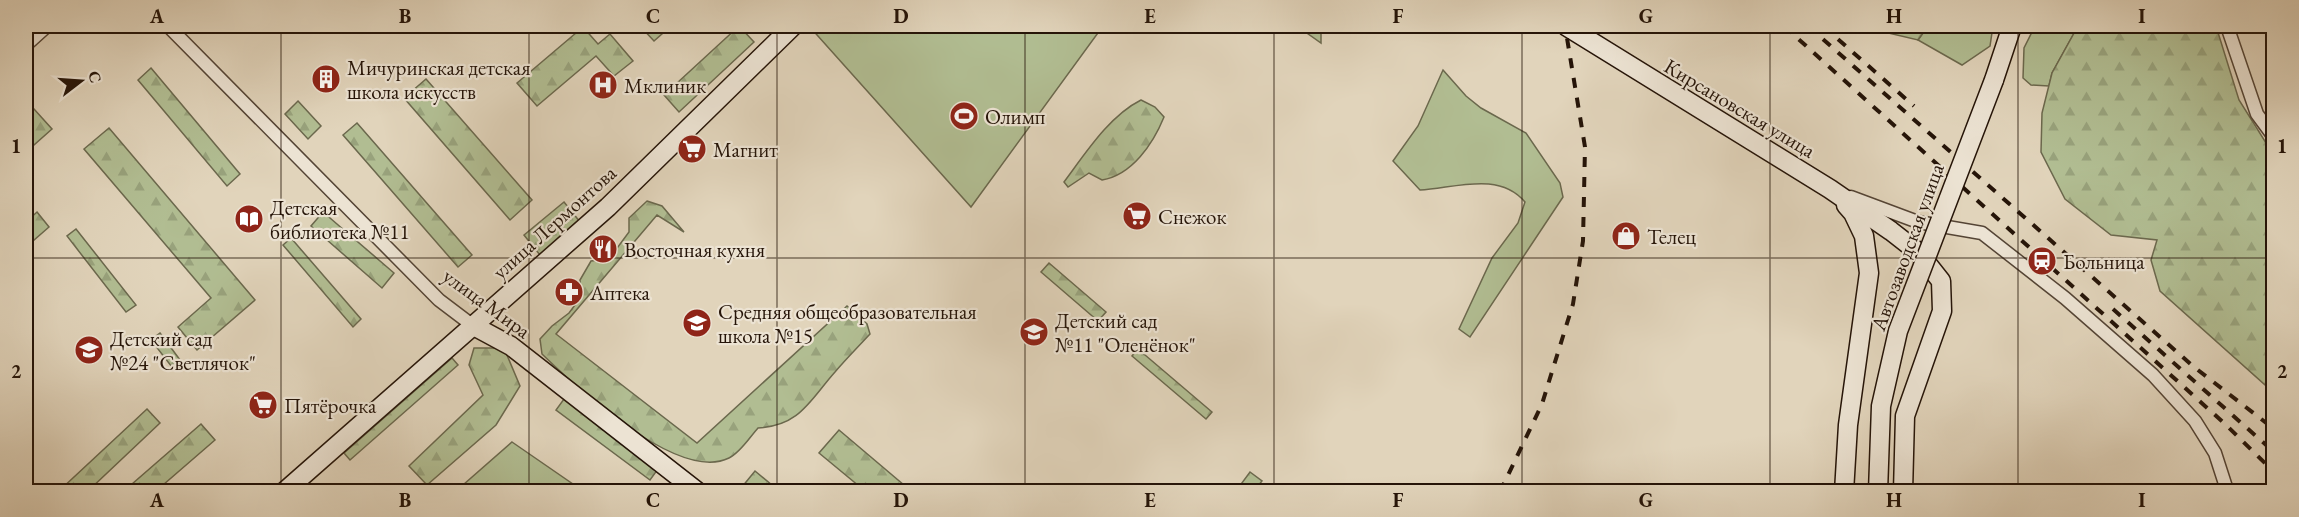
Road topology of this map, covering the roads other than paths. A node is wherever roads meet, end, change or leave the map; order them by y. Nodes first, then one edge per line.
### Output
1 (47, 26) edge
2 (168, 26) edge
3 (793, 26) edge
4 (1566, 26) edge
5 (2012, 26) edge
6 (2227, 26) edge
7 (26, 45) edge
8 (2274, 137) edge
9 (1830, 189) junction
10 (472, 324) junction
11 (2226, 490) edge
12 (284, 492) edge
13 (698, 492) edge
14 (1844, 492) edge
15 (1878, 492) edge
16 (1904, 492) edge

1 - 7 street
2 - 10 street, улица Мира
3 - 10 main road, улица Лермонтова
4 - 9 main road, Кирсановская улица
5 - 15 main road, Автозаводская улица, bridge
6 - 8 street
9 - 11 street
9 - 14 main road
9 - 16 main road
10 - 12 main road, улица Лермонтова
10 - 13 main road, улица Мира

